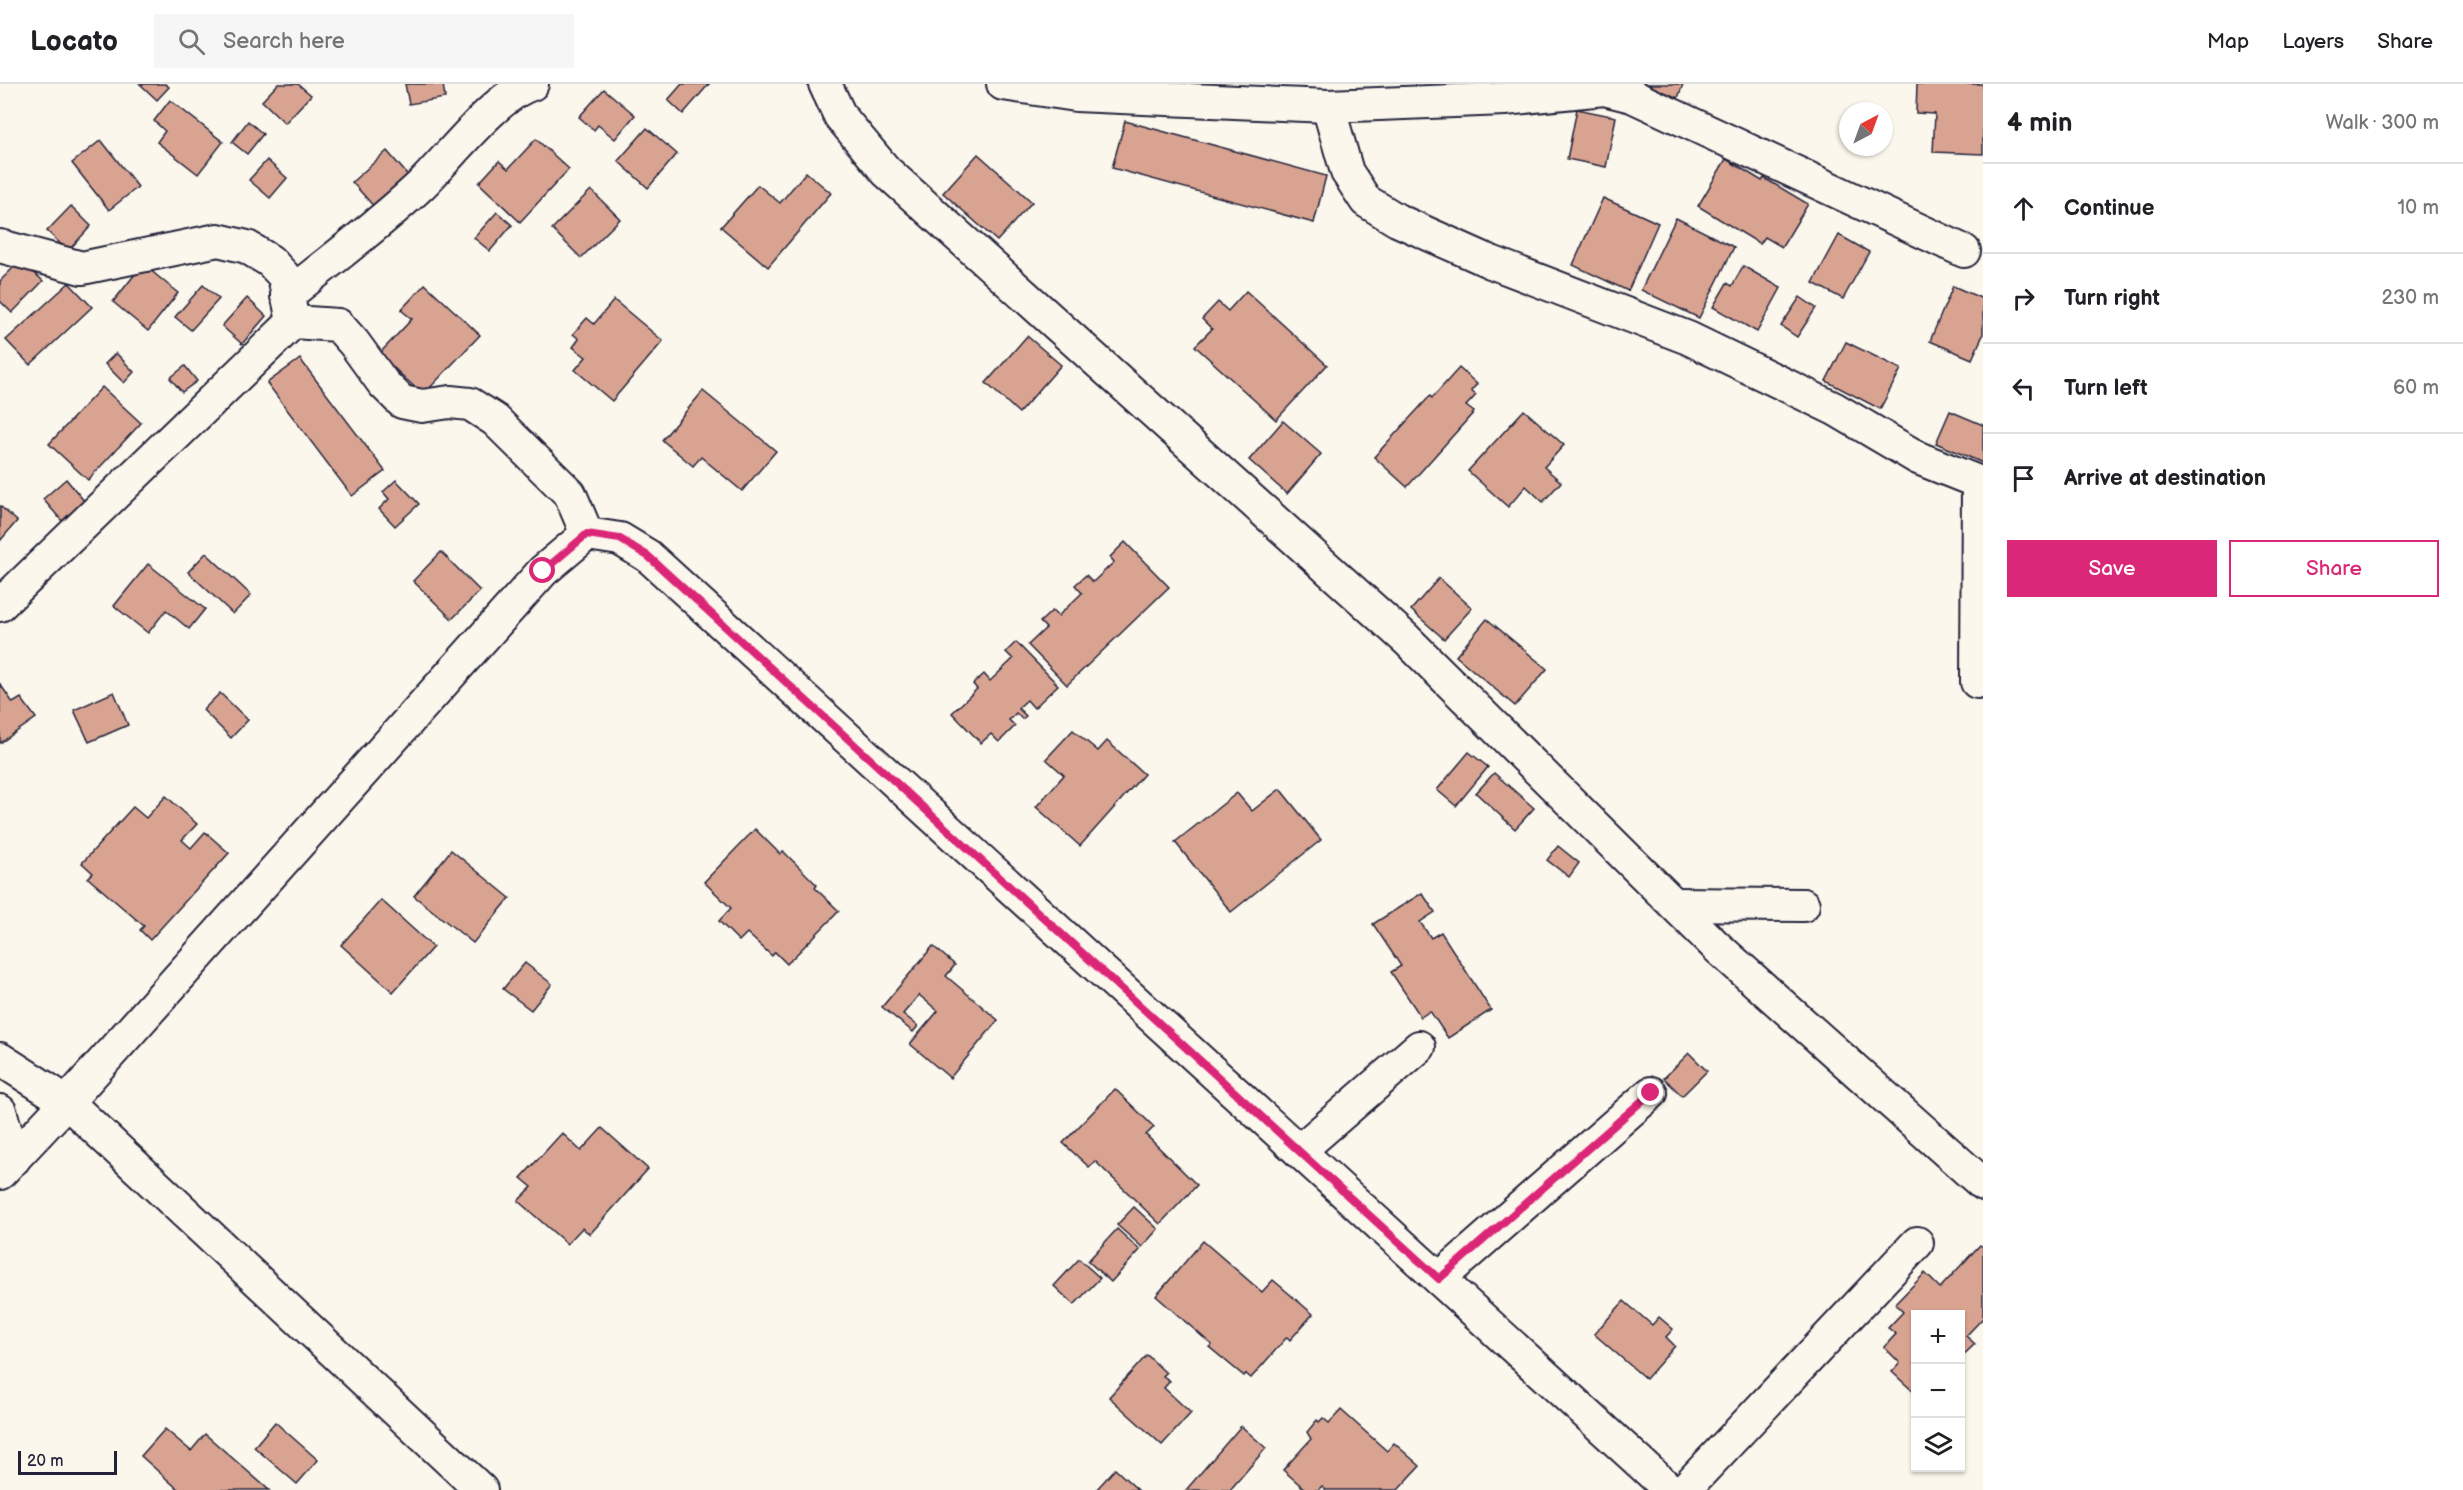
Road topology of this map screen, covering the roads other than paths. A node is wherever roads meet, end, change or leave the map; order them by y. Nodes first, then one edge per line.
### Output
1 (532, 84) edge
2 (825, 84) edge
3 (1003, 84) edge
4 (1346, 98) edge
5 (0, 246) edge
6 (1964, 251) dead end
7 (290, 309) junction
8 (1980, 483) edge
9 (587, 534) junction
10 (0, 605) edge
11 (1977, 682) dead end
12 (1674, 904) junction
13 (1803, 905) dead end
14 (1419, 1047) dead end
15 (0, 1059) edge
16 (1651, 1093) dead end
17 (67, 1102) junction
18 (0, 1110) edge
19 (1299, 1151) junction
20 (7, 1166) edge
21 (1983, 1184) edge
22 (1917, 1243) dead end
23 (1439, 1279) junction
24 (481, 1490) edge
25 (1670, 1490) edge
26 (1684, 1490) edge

1 - 7 street
2 - 12 street
3 - 4 street
4 - 6 street
4 - 8 street
5 - 7 street
7 - 9 street
7 - 10 street
8 - 11 street
9 - 17 street
9 - 19 street
12 - 13 street
12 - 21 street
14 - 19 street
15 - 17 street
16 - 23 street
17 - 20 street
17 - 24 street
18 - 20 street
19 - 23 street
22 - 26 street
23 - 25 street

